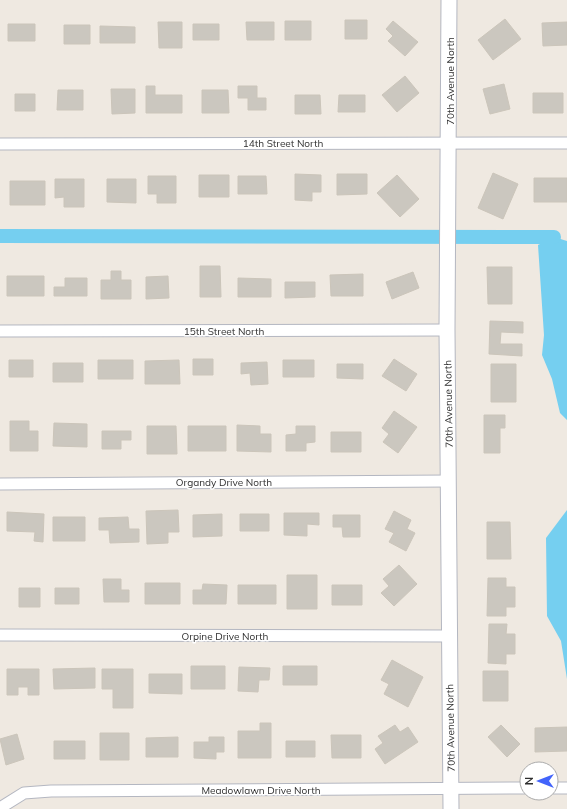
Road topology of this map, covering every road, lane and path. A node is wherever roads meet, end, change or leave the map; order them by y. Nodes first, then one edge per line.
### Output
1 (449, 0) edge
2 (450, 142) junction
3 (567, 143) edge
4 (0, 144) edge
5 (447, 330) junction
6 (0, 331) edge
7 (449, 481) junction
8 (0, 484) edge
9 (0, 635) edge
10 (449, 636) junction
11 (519, 788) edge
12 (451, 790) junction
13 (0, 808) edge
14 (451, 809) edge

1 - 2 street, 70th Avenue North
2 - 3 street, 14th Street North
2 - 4 street, 14th Street North
2 - 5 street, 70th Avenue North
5 - 6 street, 15th Street North
5 - 7 street, 70th Avenue North
7 - 8 street, Organdy Drive North
7 - 10 street, 70th Avenue North
9 - 10 street, Orpine Drive North
10 - 12 street, 70th Avenue North
11 - 12 street, Meadowlawn Drive North
12 - 13 street, Meadowlawn Drive North
12 - 14 street, 70th Avenue North

